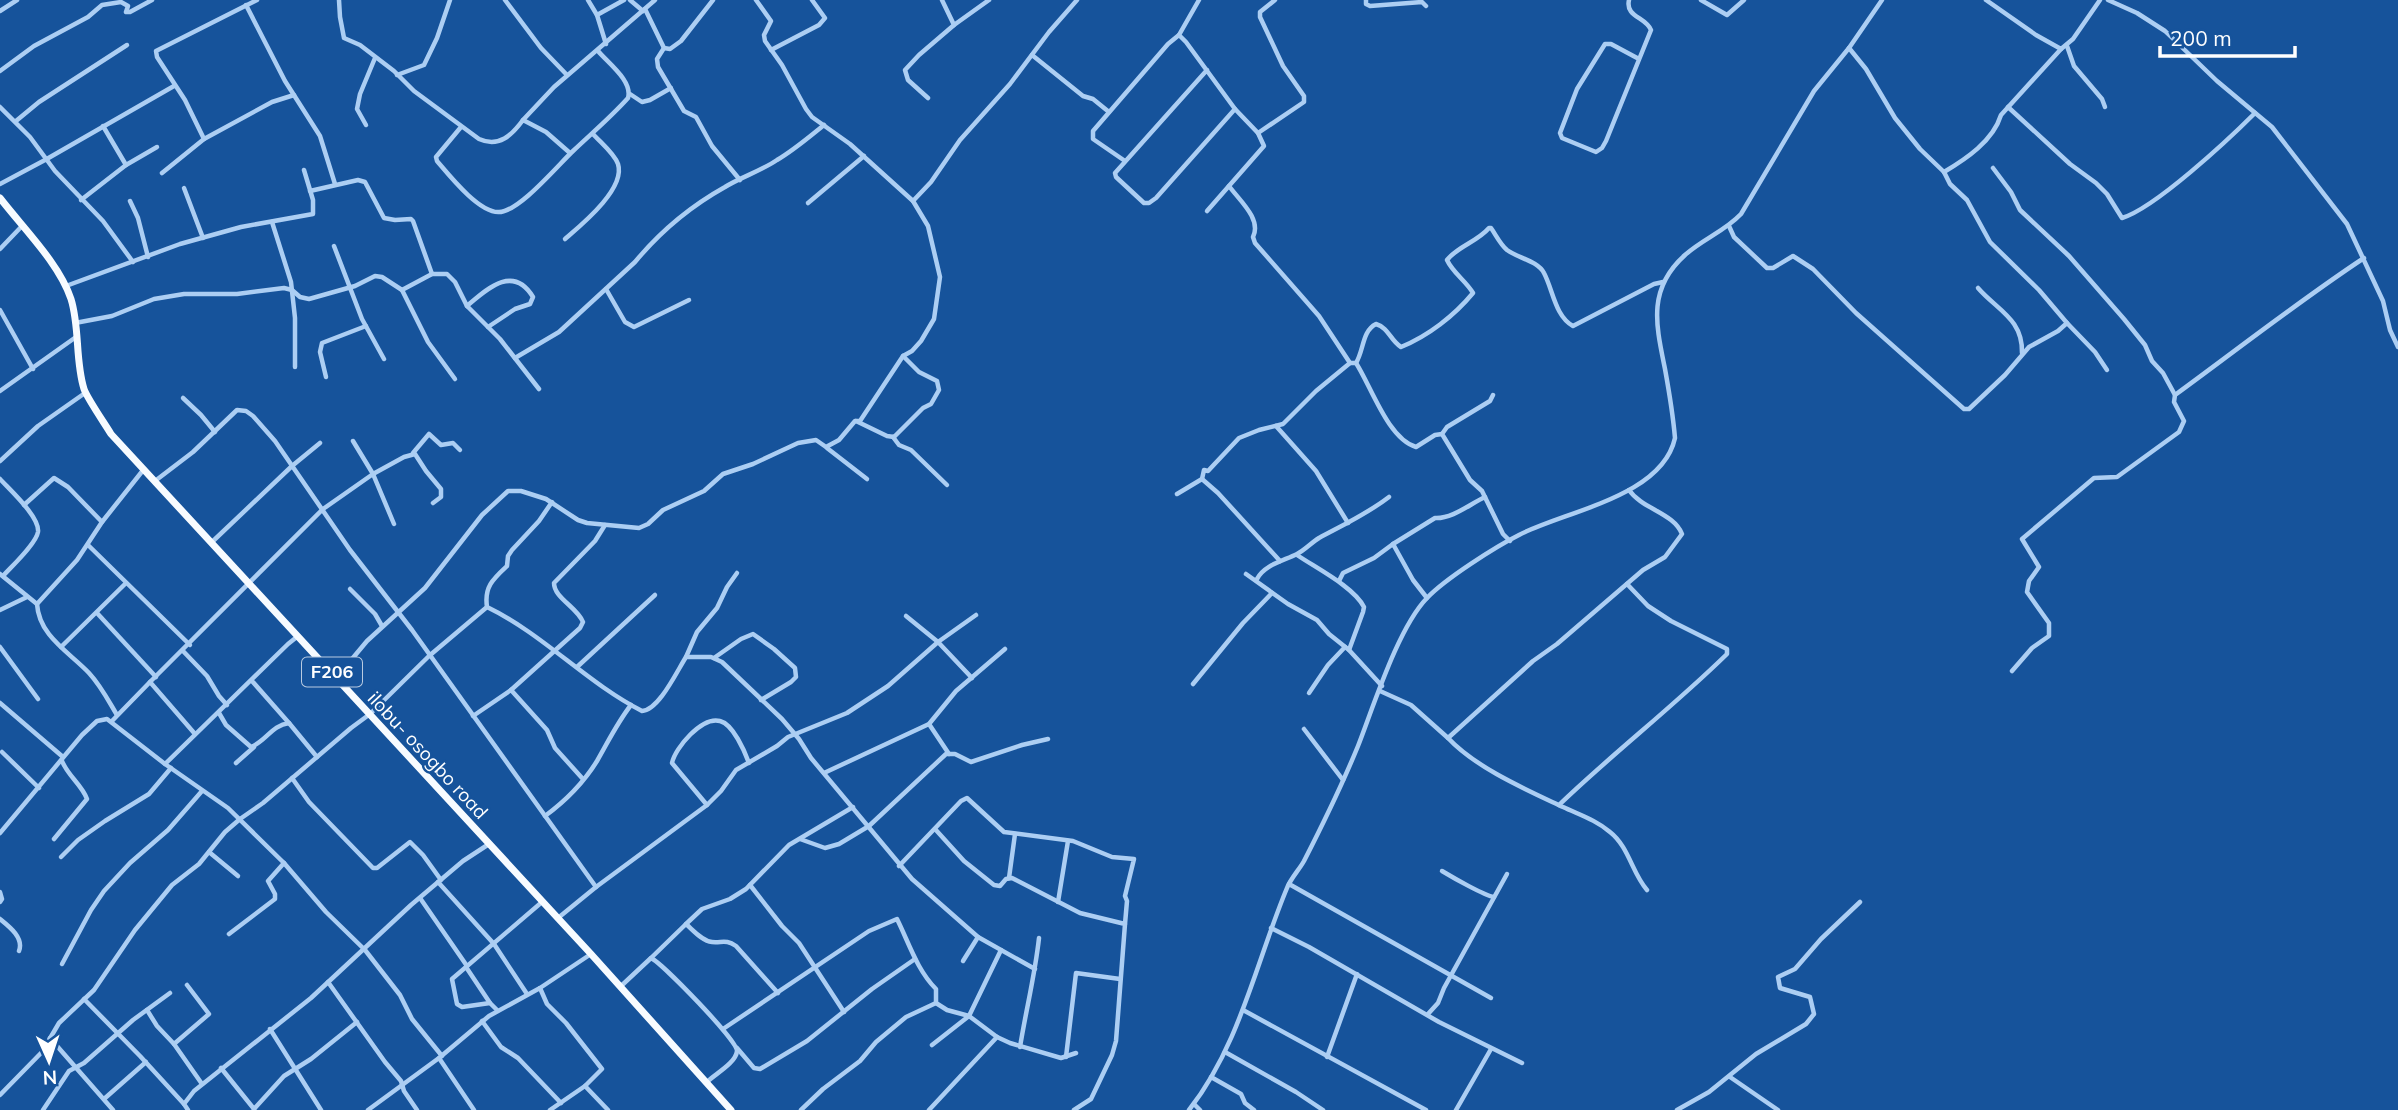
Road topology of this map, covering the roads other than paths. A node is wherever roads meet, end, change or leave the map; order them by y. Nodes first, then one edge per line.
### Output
1 (17, 0) edge
2 (152, 0) edge
3 (257, 0) edge
4 (339, 0) edge
5 (450, 0) edge
6 (505, 0) edge
7 (587, 0) edge
8 (624, 0) edge
9 (630, 0) edge
10 (655, 0) edge
11 (713, 0) edge
12 (757, 0) edge
13 (812, 0) edge
14 (942, 0) edge
15 (989, 0) edge
16 (1076, 0) edge
17 (1199, 0) edge
18 (1275, 0) edge
19 (1366, 0) edge
20 (1629, 0) edge
21 (1702, 0) edge
22 (1744, 0) edge
23 (1882, 0) edge
24 (1986, 0) edge
25 (2100, 0) edge
26 (2108, 0) edge
27 (115, 2) edge
28 (1070, 2) edge
29 (247, 3) edge
30 (1426, 6) dead end
31 (644, 10) junction
32 (0, 11) edge
33 (597, 15) junction
34 (954, 25) junction
35 (1179, 35) junction
36 (606, 44) junction
37 (127, 46) dead end
38 (2067, 46) junction
39 (664, 48) junction
40 (1849, 48) junction
41 (2061, 49) junction
42 (771, 50) junction
43 (598, 51) junction
44 (1032, 55) junction
45 (375, 58) junction
46 (1639, 59) junction
47 (1207, 70) junction
48 (0, 71) edge
49 (397, 75) junction
50 (567, 75) junction
51 (174, 86) junction
52 (671, 88) junction
53 (630, 94) junction
54 (294, 95) junction
55 (928, 98) dead end
56 (0, 107) edge
57 (2008, 107) junction
58 (2105, 107) dead end
59 (1235, 109) junction
60 (1109, 112) junction
61 (2255, 113) junction
62 (523, 120) junction
63 (16, 121) junction
64 (103, 125) junction
65 (366, 125) dead end
66 (824, 125) junction
67 (461, 127) junction
68 (1258, 133) junction
69 (593, 134) junction
70 (204, 139) junction
71 (157, 146) dead end
72 (570, 153) junction
73 (864, 155) junction
74 (45, 160) junction
75 (1125, 161) junction
76 (126, 166) junction
77 (1993, 168) dead end
78 (304, 170) dead end
79 (1944, 172) junction
80 (162, 173) dead end
81 (740, 180) junction
82 (0, 184) edge
83 (335, 184) junction
84 (1229, 186) junction
85 (184, 188) dead end
86 (310, 191) junction
87 (0, 198) edge
88 (81, 200) junction
89 (130, 201) dead end
90 (913, 201) junction
91 (808, 203) dead end
92 (1207, 211) dead end
93 (272, 222) junction
94 (22, 226) junction
95 (1729, 226) junction
96 (203, 238) junction
97 (565, 239) dead end
98 (334, 246) dead end
99 (0, 249) edge
100 (148, 257) junction
101 (2364, 258) junction
102 (133, 262) junction
103 (432, 274) junction
104 (1664, 282) junction
105 (65, 287) junction
106 (351, 287) junction
107 (1978, 288) dead end
108 (606, 289) junction
109 (292, 290) junction
110 (402, 290) junction
111 (689, 300) dead end
112 (467, 306) junction
113 (0, 310) edge
114 (75, 323) junction
115 (2067, 323) junction
116 (366, 326) junction
117 (488, 327) junction
118 (76, 337) junction
119 (2398, 347) edge
120 (2022, 354) junction
121 (902, 356) junction
122 (515, 358) junction
123 (384, 359) dead end
124 (1353, 363) junction
125 (295, 367) dead end
126 (33, 369) junction
127 (2107, 370) dead end
128 (326, 377) dead end
129 (455, 379) dead end
130 (539, 389) dead end
131 (0, 391) edge
132 (85, 393) junction
133 (1493, 395) dead end
134 (2175, 395) junction
135 (183, 398) dead end
136 (855, 421) junction
137 (1276, 426) junction
138 (215, 432) junction
139 (1442, 434) junction
140 (892, 437) junction
141 (353, 441) dead end
142 (320, 443) dead end
143 (826, 447) junction
144 (460, 450) dead end
145 (413, 453) junction
146 (0, 461) edge
147 (292, 466) junction
148 (144, 468) junction
149 (373, 474) junction
150 (0, 479) edge
151 (867, 479) dead end
152 (1202, 479) junction
153 (156, 481) junction
154 (947, 485) dead end
155 (1629, 490) junction
156 (1177, 494) dead end
157 (1389, 497) dead end
158 (1485, 497) junction
159 (552, 502) junction
160 (433, 503) dead end
161 (24, 505) junction
162 (323, 509) junction
163 (102, 522) junction
164 (1348, 523) junction
165 (394, 524) dead end
166 (605, 525) junction
167 (1510, 541) junction
168 (212, 542) junction
169 (1393, 544) junction
170 (88, 545) junction
171 (1297, 555) junction
172 (1280, 561) junction
173 (737, 573) dead end
174 (1246, 573) dead end
175 (1, 575) edge
176 (1256, 579) junction
177 (1339, 581) junction
178 (126, 583) junction
179 (250, 583) junction
180 (1628, 584) junction
181 (350, 589) dead end
182 (1272, 593) junction
183 (655, 595) dead end
184 (27, 597) junction
185 (1427, 598) junction
186 (37, 604) junction
187 (487, 607) junction
188 (0, 610) edge
189 (96, 612) junction
190 (398, 613) junction
191 (976, 615) dead end
192 (906, 617) dead end
193 (382, 626) junction
194 (299, 636) junction
195 (938, 642) junction
196 (190, 645) junction
197 (0, 647) edge
198 (61, 647) junction
199 (1347, 648) junction
200 (1005, 649) dead end
201 (183, 651) junction
202 (555, 652) junction
203 (429, 656) junction
204 (686, 656) junction
205 (714, 657) junction
206 (577, 667) junction
207 (2012, 671) dead end
208 (334, 675) junction
209 (156, 677) junction
210 (971, 678) junction
211 (252, 681) junction
212 (150, 682) junction
213 (1193, 684) dead end
214 (1381, 689) junction
215 (511, 690) junction
216 (1309, 692) dead end
217 (38, 699) dead end
218 (761, 699) junction
219 (0, 703) edge
220 (227, 705) junction
221 (631, 705) junction
222 (219, 713) junction
223 (370, 714) junction
224 (117, 715) junction
225 (473, 716) junction
226 (112, 721) junction
227 (289, 723) junction
228 (929, 724) junction
229 (1304, 729) dead end
230 (195, 734) junction
231 (795, 735) junction
232 (1048, 738) dead end
233 (1448, 738) junction
234 (254, 747) junction
235 (2, 752) dead end
236 (949, 754) junction
237 (317, 757) junction
238 (63, 759) junction
239 (236, 763) dead end
240 (749, 763) junction
241 (165, 764) junction
242 (171, 768) junction
243 (824, 773) junction
244 (292, 778) junction
245 (583, 778) junction
246 (1343, 780) junction
247 (39, 788) junction
248 (202, 790) junction
249 (707, 805) junction
250 (1559, 805) junction
251 (853, 807) junction
252 (545, 817) junction
253 (240, 818) junction
254 (869, 826) junction
255 (935, 829) junction
256 (0, 832) edge
257 (1015, 834) junction
258 (54, 839) dead end
259 (800, 839) junction
260 (1068, 841) junction
261 (489, 844) junction
262 (209, 852) junction
263 (61, 857) dead end
264 (284, 863) junction
265 (899, 866) junction
266 (1442, 872) dead end
267 (1507, 874) dead end
268 (238, 876) dead end
269 (1009, 878) junction
270 (440, 881) junction
271 (1289, 884) junction
272 (750, 885) junction
273 (596, 887) junction
274 (1647, 890) dead end
275 (0, 892) edge
276 (1494, 897) junction
277 (420, 898) junction
278 (0, 902) edge
279 (542, 902) junction
280 (1058, 902) junction
281 (1860, 902) dead end
282 (558, 918) junction
283 (0, 919) edge
284 (686, 924) junction
285 (1125, 924) junction
286 (1271, 928) junction
287 (229, 934) dead end
288 (978, 937) junction
289 (1039, 938) dead end
290 (494, 944) junction
291 (365, 950) junction
292 (1001, 950) junction
293 (19, 951) dead end
294 (591, 954) junction
295 (651, 958) junction
296 (915, 959) junction
297 (963, 961) dead end
298 (62, 964) dead end
299 (467, 966) junction
300 (814, 968) junction
301 (1035, 969) junction
302 (1357, 974) junction
303 (1451, 976) junction
304 (1120, 979) junction
305 (328, 982) junction
306 (187, 985) dead end
307 (620, 987) junction
308 (540, 988) junction
309 (170, 993) dead end
310 (778, 993) junction
311 (527, 994) junction
312 (1491, 998) dead end
313 (84, 999) junction
314 (490, 1003) junction
315 (936, 1003) junction
316 (147, 1010) junction
317 (497, 1010) junction
318 (1243, 1010) junction
319 (844, 1013) junction
320 (1429, 1014) junction
321 (969, 1016) junction
322 (482, 1021) junction
323 (357, 1022) junction
324 (270, 1029) junction
325 (723, 1029) junction
326 (119, 1033) junction
327 (997, 1037) junction
328 (50, 1038) junction
329 (174, 1044) junction
330 (932, 1045) dead end
331 (1020, 1047) junction
332 (737, 1048) junction
333 (1491, 1049) junction
334 (1225, 1052) junction
335 (1076, 1053) dead end
336 (440, 1057) junction
337 (1066, 1057) junction
338 (1327, 1057) junction
339 (146, 1062) junction
340 (1522, 1063) dead end
341 (77, 1068) junction
342 (221, 1068) junction
343 (296, 1068) junction
344 (1211, 1077) junction
345 (1730, 1077) junction
346 (706, 1083) junction
347 (202, 1084) junction
348 (401, 1085) junction
349 (585, 1086) junction
350 (0, 1095) edge
351 (104, 1099) junction
352 (561, 1102) junction
353 (184, 1104) junction
354 (1194, 1104) junction
355 (726, 1108) edge
356 (255, 1109) edge
357 (473, 1109) edge
358 (43, 1110) edge
359 (113, 1110) edge
360 (188, 1110) edge
361 (321, 1110) edge
362 (368, 1110) edge
363 (417, 1110) edge
364 (550, 1110) edge
365 (608, 1110) edge
366 (801, 1110) edge
367 (929, 1110) edge
368 (1074, 1110) edge
369 (1189, 1110) edge
370 (1200, 1110) edge
371 (1254, 1110) edge
372 (1323, 1110) edge
373 (1426, 1110) edge
374 (1456, 1110) edge
375 (1677, 1110) edge
376 (1778, 1110) edge

1 - 32 street
2 - 27 street
3 - 29 street
4 - 45 street
5 - 49 street
6 - 50 street
7 - 33 street
8 - 33 street
9 - 31 street
10 - 31 street
11 - 39 street
12 - 42 street
13 - 42 street
14 - 34 street
15 - 34 street
16 - 28 street
17 - 35 street
18 - 68 street
19 - 30 street
20 - 46 street
21 - 22 street
23 - 40 street
24 - 41 street
25 - 38 street
26 - 61 street
27 - 48 street
28 - 44 street
29 - 51 street
29 - 54 street
31 - 36 street
31 - 39 street
33 - 36 street
34 - 55 street
35 - 47 street
35 - 60 street
36 - 43 street
37 - 63 street
38 - 41 street
38 - 58 street
39 - 52 street
40 - 79 street
40 - 95 street
41 - 57 street
42 - 66 street
43 - 50 street
43 - 53 street
44 - 60 street
44 - 90 street
45 - 49 street
45 - 65 street
46 - 46 street
47 - 59 street
47 - 75 street
49 - 67 street
50 - 62 street
51 - 64 street
51 - 70 street
52 - 53 street
52 - 81 street
53 - 69 street
54 - 70 street
54 - 83 street
56 - 63 street
57 - 61 street
57 - 79 street
59 - 68 street
59 - 75 street
60 - 75 street
61 - 101 street
62 - 67 street
62 - 72 street
63 - 74 street
64 - 74 street
64 - 76 street
66 - 73 street
66 - 81 street
67 - 72 street
68 - 84 street
69 - 72 street
69 - 97 street
70 - 80 street
71 - 76 street
73 - 90 street
73 - 91 street
74 - 82 street
74 - 88 street
76 - 88 street
77 - 134 street
78 - 86 street
79 - 115 street
81 - 108 street
83 - 86 street
83 - 103 street
84 - 92 street
84 - 124 street
85 - 96 street
86 - 93 street
87 - 94 main road, ilobu- osogbo road / F206
88 - 102 street
89 - 100 street
90 - 121 street
93 - 96 street
93 - 109 street
94 - 99 street
94 - 105 main road, ilobu- osogbo road / F206
95 - 104 street
95 - 120 street
96 - 100 street
98 - 106 street
100 - 102 street
101 - 119 street
101 - 134 street
102 - 105 street
103 - 110 street
103 - 112 street
104 - 124 street
104 - 155 street
105 - 114 main road, ilobu- osogbo road / F206
106 - 109 street
106 - 110 street
106 - 116 street
107 - 120 street
108 - 111 street
108 - 122 street
109 - 114 street
109 - 125 street
110 - 129 street
112 - 117 street
112 - 117 street
113 - 126 street
114 - 118 main road, ilobu- osogbo road / F206
115 - 120 street
115 - 127 street
116 - 123 street
116 - 128 street
117 - 122 street
118 - 126 street
118 - 132 main road, ilobu- osogbo road / F206
121 - 136 street
121 - 140 street
122 - 130 street
124 - 137 street
124 - 139 street
126 - 131 street
132 - 146 street
132 - 148 main road, ilobu- osogbo road / F206
133 - 139 street
134 - 207 street
135 - 138 street
136 - 140 street
136 - 143 street
137 - 152 street
137 - 164 street
138 - 147 street
138 - 153 street
139 - 158 street
140 - 154 street
141 - 149 street
142 - 147 street
143 - 151 street
143 - 166 street
144 - 145 street
145 - 149 street
145 - 160 street
147 - 162 street
147 - 168 street
148 - 153 main road, ilobu- osogbo road / F206
148 - 163 street
149 - 162 street
149 - 165 street
150 - 161 street
152 - 156 street
152 - 172 street
153 - 168 main road, ilobu- osogbo road / F206
155 - 167 street
155 - 180 street
157 - 164 street
158 - 167 street
158 - 169 street
159 - 166 street
159 - 187 street
159 - 190 street
161 - 163 street
161 - 175 street
162 - 179 street
162 - 190 street
163 - 170 street
164 - 171 street
166 - 202 street
167 - 185 street
168 - 179 main road, ilobu- osogbo road / F206
169 - 177 street
169 - 185 street
170 - 178 street
170 - 186 street
171 - 172 street
171 - 177 street
172 - 176 street
173 - 204 street
174 - 176 street
175 - 184 street
176 - 182 street
177 - 199 street
178 - 189 street
178 - 196 street
179 - 194 main road, ilobu- osogbo road / F206
179 - 196 street
180 - 233 street
180 - 250 street
181 - 193 street
182 - 199 street
182 - 213 street
183 - 206 street
184 - 186 street
184 - 188 street
185 - 214 street
186 - 198 street
187 - 202 street
187 - 203 street
189 - 198 street
189 - 209 street
190 - 193 street
190 - 203 street
191 - 195 street
192 - 195 street
193 - 208 street
194 - 208 main road, ilobu- osogbo road / F206
194 - 211 street
195 - 210 street
195 - 231 street
196 - 201 street
197 - 217 street
198 - 224 street
199 - 214 street
199 - 216 street
200 - 210 street
201 - 209 street
201 - 220 street
202 - 206 street
202 - 215 street
203 - 223 street
203 - 225 street
204 - 205 street
204 - 221 street
205 - 218 street
205 - 218 street
206 - 221 street
208 - 223 main road, ilobu- osogbo road / F206
209 - 212 street
210 - 228 street
211 - 220 street
211 - 227 street
212 - 224 street
212 - 230 street
214 - 233 street
214 - 246 street
215 - 225 street
215 - 245 street
218 - 231 street
219 - 238 street
220 - 222 street
221 - 245 street
222 - 230 street
222 - 234 street
223 - 237 street
223 - 261 main road, ilobu- osogbo road / F206
224 - 226 street
225 - 252 street
226 - 238 street
226 - 241 street
227 - 234 street
227 - 237 street
228 - 236 street
228 - 243 street
229 - 246 street
230 - 241 street
231 - 240 street
231 - 243 street
232 - 236 street
233 - 250 street
234 - 239 street
235 - 247 street
236 - 254 street
237 - 244 street
238 - 247 street
238 - 258 street
240 - 249 street
240 - 249 street
241 - 242 street
242 - 248 street
242 - 263 street
243 - 251 street
244 - 253 street
244 - 270 street
245 - 252 street
246 - 271 street
247 - 256 street
248 - 253 street
248 - 298 street
249 - 273 street
250 - 274 street
251 - 254 street
251 - 259 street
252 - 273 street
253 - 262 street
253 - 264 street
254 - 259 street
254 - 265 street
255 - 257 street
255 - 265 street
255 - 269 street
257 - 260 street
257 - 269 street
259 - 272 street
260 - 280 street
260 - 285 street
261 - 270 street
261 - 279 main road, ilobu- osogbo road / F206
262 - 268 street
262 - 313 street
264 - 287 street
264 - 291 street
265 - 288 street
266 - 276 street
267 - 276 street
269 - 280 street
270 - 277 street
270 - 290 street
271 - 286 street
271 - 303 street
272 - 284 street
272 - 300 street
273 - 282 street
275 - 278 street
276 - 303 street
277 - 291 street
277 - 299 street
279 - 282 main road, ilobu- osogbo road / F206
279 - 290 street
280 - 285 street
281 - 345 street
282 - 294 main road, ilobu- osogbo road / F206
283 - 293 street
284 - 295 street
284 - 310 street
285 - 304 street
286 - 302 street
286 - 318 street
288 - 292 street
288 - 297 street
289 - 301 street
290 - 299 street
290 - 311 street
291 - 305 street
291 - 336 street
292 - 301 street
292 - 321 street
294 - 307 main road, ilobu- osogbo road / F206
294 - 308 street
295 - 307 street
295 - 325 street
296 - 300 street
296 - 315 street
296 - 319 street
299 - 314 street
299 - 314 street
300 - 310 street
300 - 319 street
301 - 331 street
302 - 320 street
302 - 338 street
303 - 312 street
303 - 320 street
304 - 337 street
304 - 368 street
305 - 323 street
305 - 324 street
306 - 329 street
307 - 346 main road, ilobu- osogbo road / F206
308 - 311 street
308 - 349 street
309 - 316 street
310 - 325 street
311 - 317 street
313 - 326 street
313 - 328 street
314 - 317 street
315 - 321 street
315 - 366 street
316 - 326 street
316 - 329 street
317 - 322 street
318 - 334 street
318 - 338 street
319 - 332 street
320 - 333 street
321 - 327 street
321 - 330 street
322 - 336 street
322 - 352 street
323 - 343 street
323 - 348 street
324 - 342 street
324 - 343 street
325 - 332 street
326 - 339 street
326 - 341 street
327 - 331 street
327 - 367 street
328 - 341 street
328 - 350 street
329 - 347 street
331 - 337 street
332 - 346 street
333 - 340 street
333 - 374 street
334 - 344 street
334 - 372 street
335 - 337 street
336 - 348 street
336 - 357 street
338 - 373 street
339 - 351 street
339 - 353 street
341 - 351 street
341 - 358 street
342 - 347 street
342 - 356 street
343 - 356 street
343 - 361 street
344 - 354 street
344 - 371 street
345 - 375 street
345 - 376 street
346 - 355 main road, ilobu- osogbo road / F206
347 - 353 street
348 - 362 street
348 - 363 street
349 - 352 street
349 - 365 street
351 - 359 street
352 - 364 street
353 - 360 street
354 - 369 street
354 - 370 street

